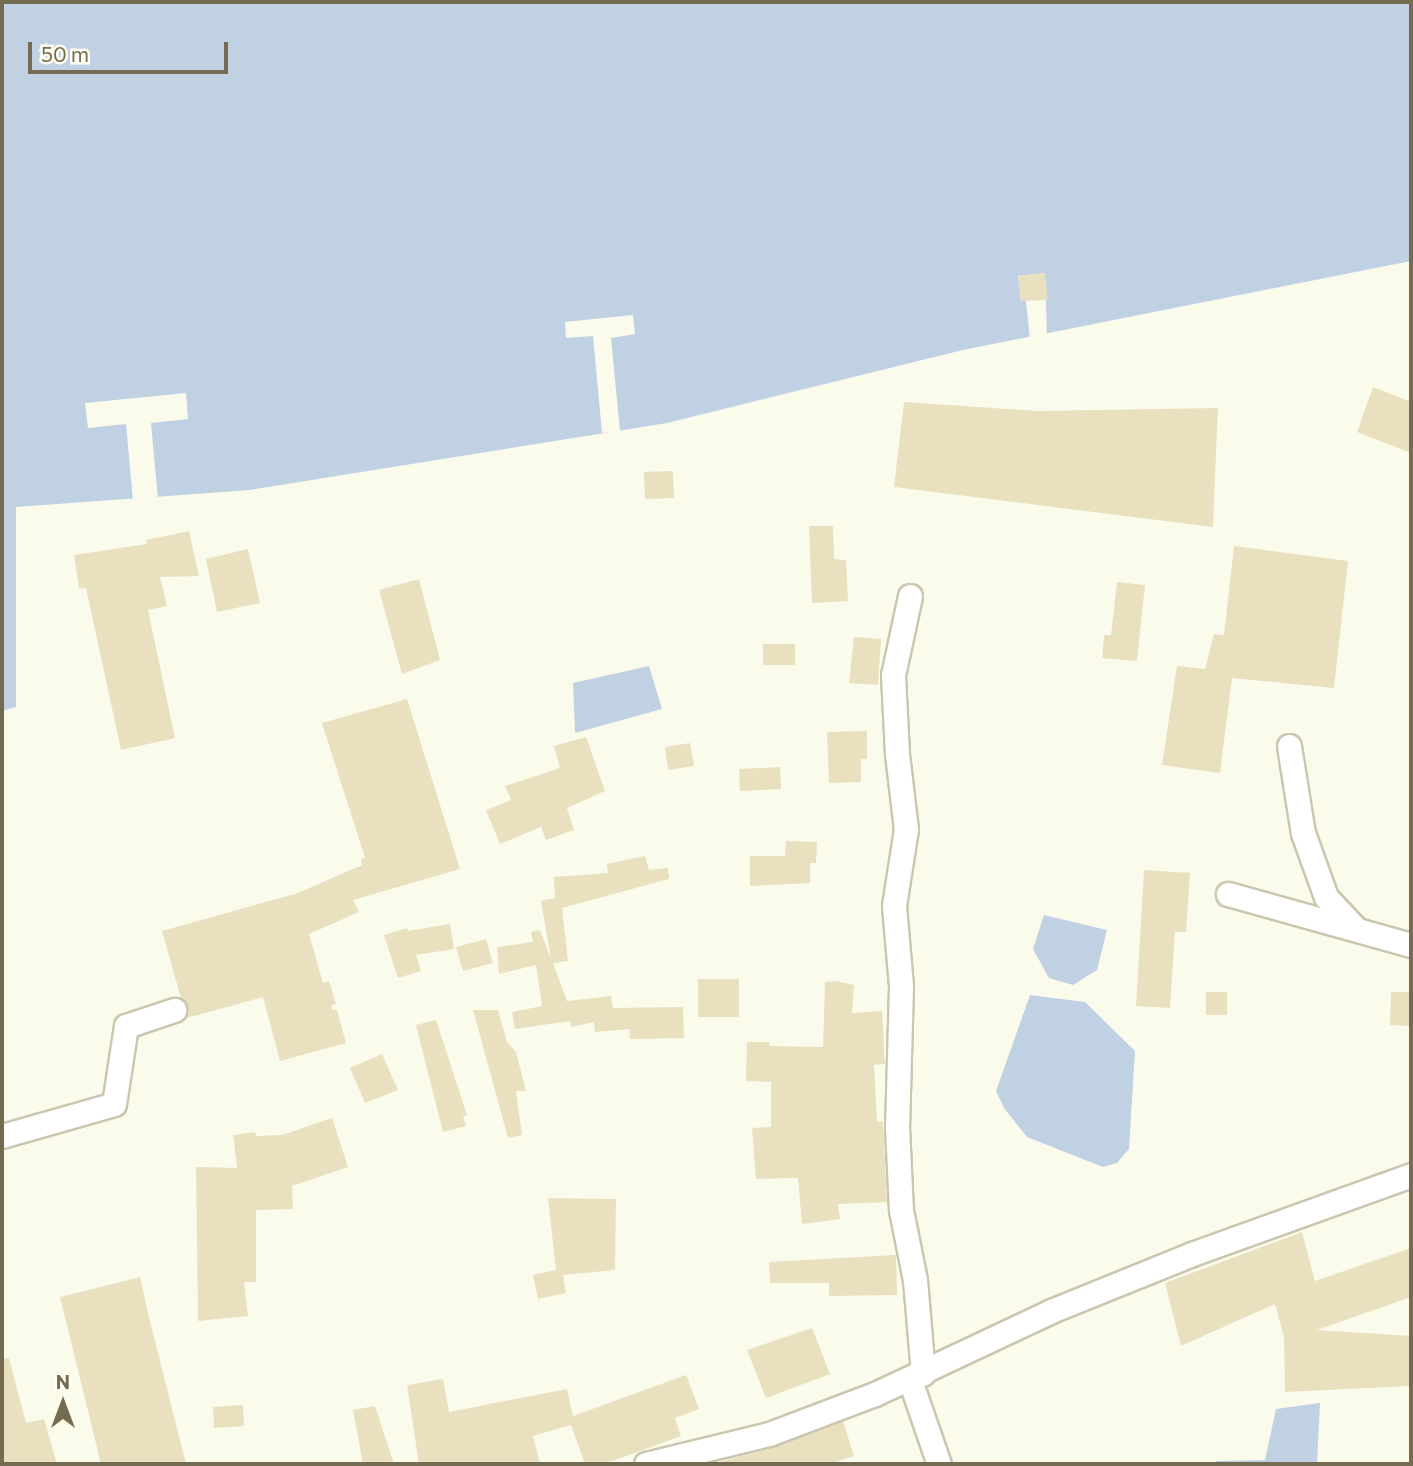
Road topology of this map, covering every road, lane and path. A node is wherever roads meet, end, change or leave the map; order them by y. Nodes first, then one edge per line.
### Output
1 (910, 596) dead end
2 (1289, 746) dead end
3 (1228, 894) dead end
4 (1355, 928) junction
5 (1411, 945) edge
6 (174, 1010) dead end
7 (2, 1136) edge
8 (1411, 1175) edge
9 (916, 1377) junction
10 (646, 1464) edge
11 (939, 1464) edge

1 - 9 street
2 - 4 street
3 - 4 street
4 - 5 street
6 - 7 street
8 - 9 street
9 - 10 street
9 - 11 street

